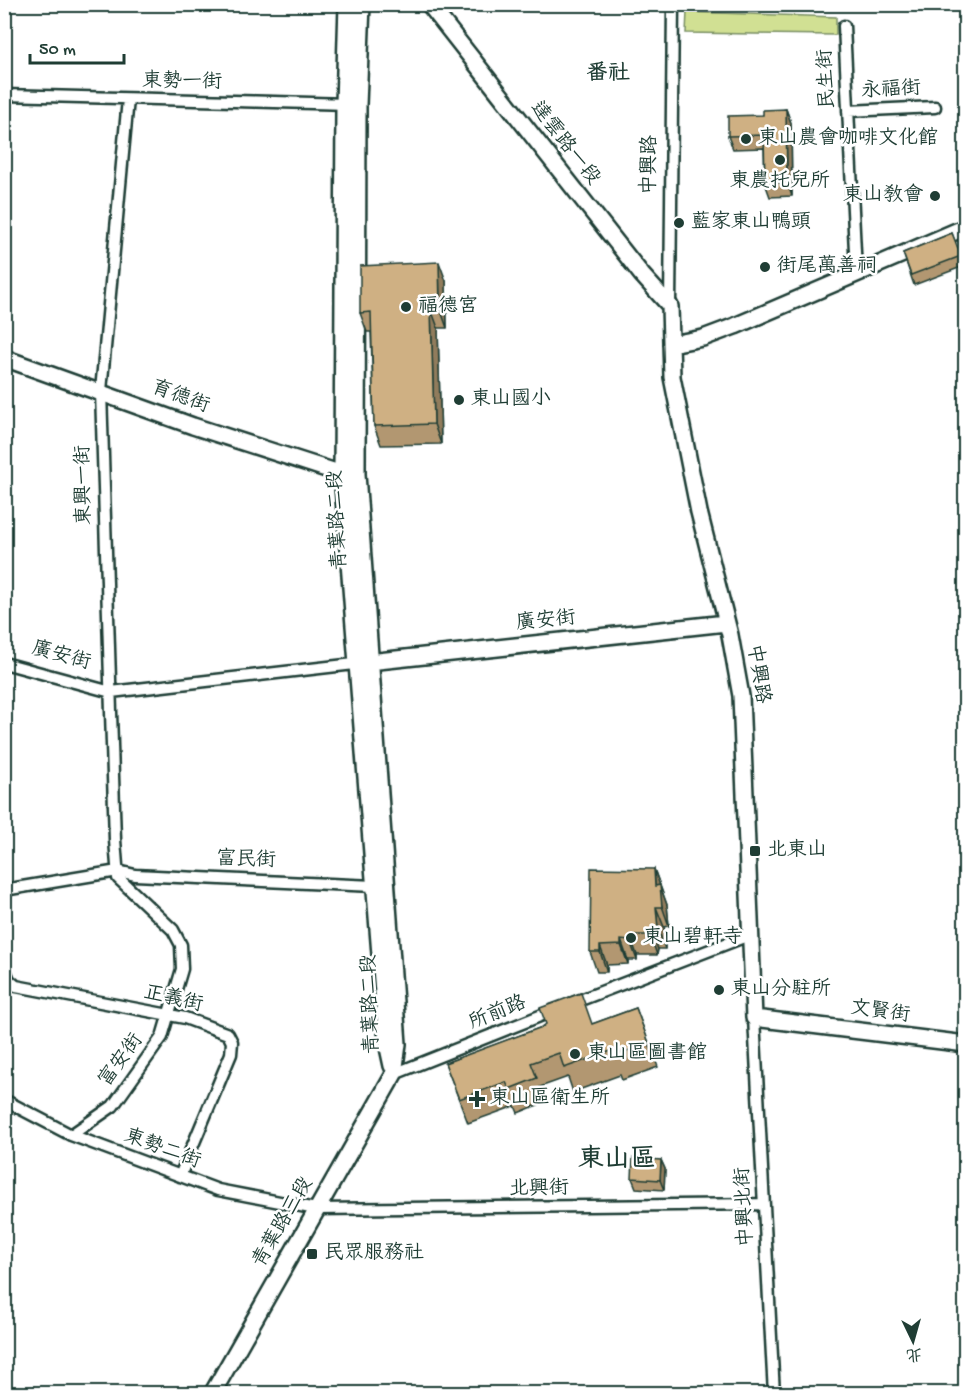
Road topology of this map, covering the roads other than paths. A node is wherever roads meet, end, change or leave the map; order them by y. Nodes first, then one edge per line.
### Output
1 (347, 4) edge
2 (362, 4) edge
3 (429, 4) edge
4 (674, 4) edge
5 (844, 26) dead end
6 (4, 95) edge
7 (128, 99) junction
8 (351, 104) junction
9 (936, 107) dead end
10 (848, 111) junction
11 (964, 227) edge
12 (966, 244) edge
13 (856, 272) junction
14 (670, 306) junction
15 (671, 344) junction
16 (4, 358) edge
17 (101, 391) junction
18 (349, 474) junction
19 (726, 623) junction
20 (4, 663) edge
21 (362, 663) junction
22 (111, 692) junction
23 (118, 871) junction
24 (374, 886) junction
25 (4, 890) edge
26 (749, 935) junction
27 (4, 968) edge
28 (166, 1016) junction
29 (754, 1018) junction
30 (966, 1044) edge
31 (394, 1074) junction
32 (4, 1100) edge
33 (71, 1135) junction
34 (180, 1176) junction
35 (763, 1204) junction
36 (316, 1209) junction
37 (212, 1394) edge
38 (774, 1394) edge

1 - 8 street, 青葉路二段
2 - 8 street, 青葉路二段
3 - 14 street, 達雲路一段
4 - 14 street, 中興路
5 - 10 street, 民生街
6 - 7 street, 東勢一街
7 - 8 street, 東勢一街
7 - 17 street, 東興一街
8 - 18 street, 青葉路二段
9 - 10 street, 永福街
10 - 13 street, 民生街
11 - 12 street
11 - 13 street
13 - 15 street
14 - 15 street, 中興路
15 - 19 street, 中興路
16 - 17 street, 育德街
17 - 18 street, 育德街
17 - 22 street, 東興一街
18 - 21 street, 青葉路二段
19 - 21 street, 廣安街
19 - 26 street, 中興路
20 - 22 street, 廣安街
21 - 22 street, 廣安街
21 - 24 street, 青葉路二段
21 - 31 street, 青葉路二段
22 - 23 street, 東興一街
23 - 24 street, 富民街
23 - 25 street, 富民街
23 - 28 street, 富安街
24 - 31 street, 青葉路二段
26 - 29 street, 中興路
26 - 31 street, 所前路
27 - 28 street, 正義街
28 - 33 street, 富安街
28 - 34 street, 正義街
29 - 30 street, 文賢街
29 - 35 street, 中興北街
31 - 36 street, 青葉路三段
32 - 33 street, 東勢二街
33 - 34 street, 東勢二街
34 - 36 street, 東勢二街
35 - 36 street, 北興街
35 - 38 street, 中興北街
36 - 37 street, 青葉路三段

